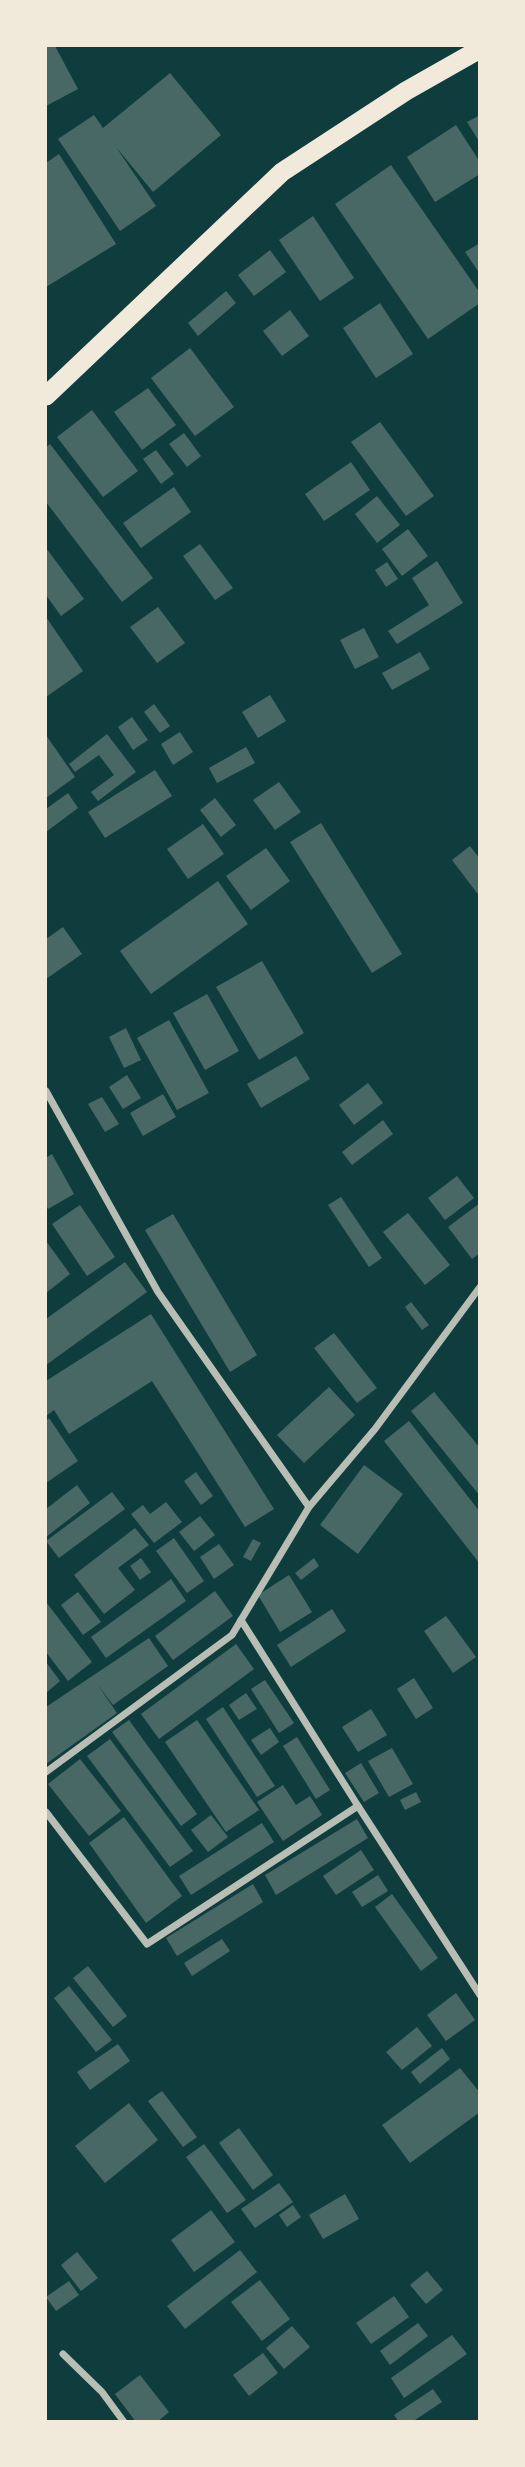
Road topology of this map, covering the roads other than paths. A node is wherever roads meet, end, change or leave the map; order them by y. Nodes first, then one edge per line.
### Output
1 (480, 49) edge
2 (46, 396) edge
3 (46, 1091) edge
4 (480, 1287) edge
5 (309, 1507) junction
6 (241, 1620) junction
7 (46, 1772) edge
8 (358, 1806) junction
9 (46, 1812) edge
10 (480, 1995) edge
11 (63, 2354) dead end
12 (124, 2421) edge

1 - 2 highway
3 - 5 street
4 - 5 street
5 - 6 street
6 - 7 street
6 - 8 street
8 - 9 street
8 - 10 street
11 - 12 street

